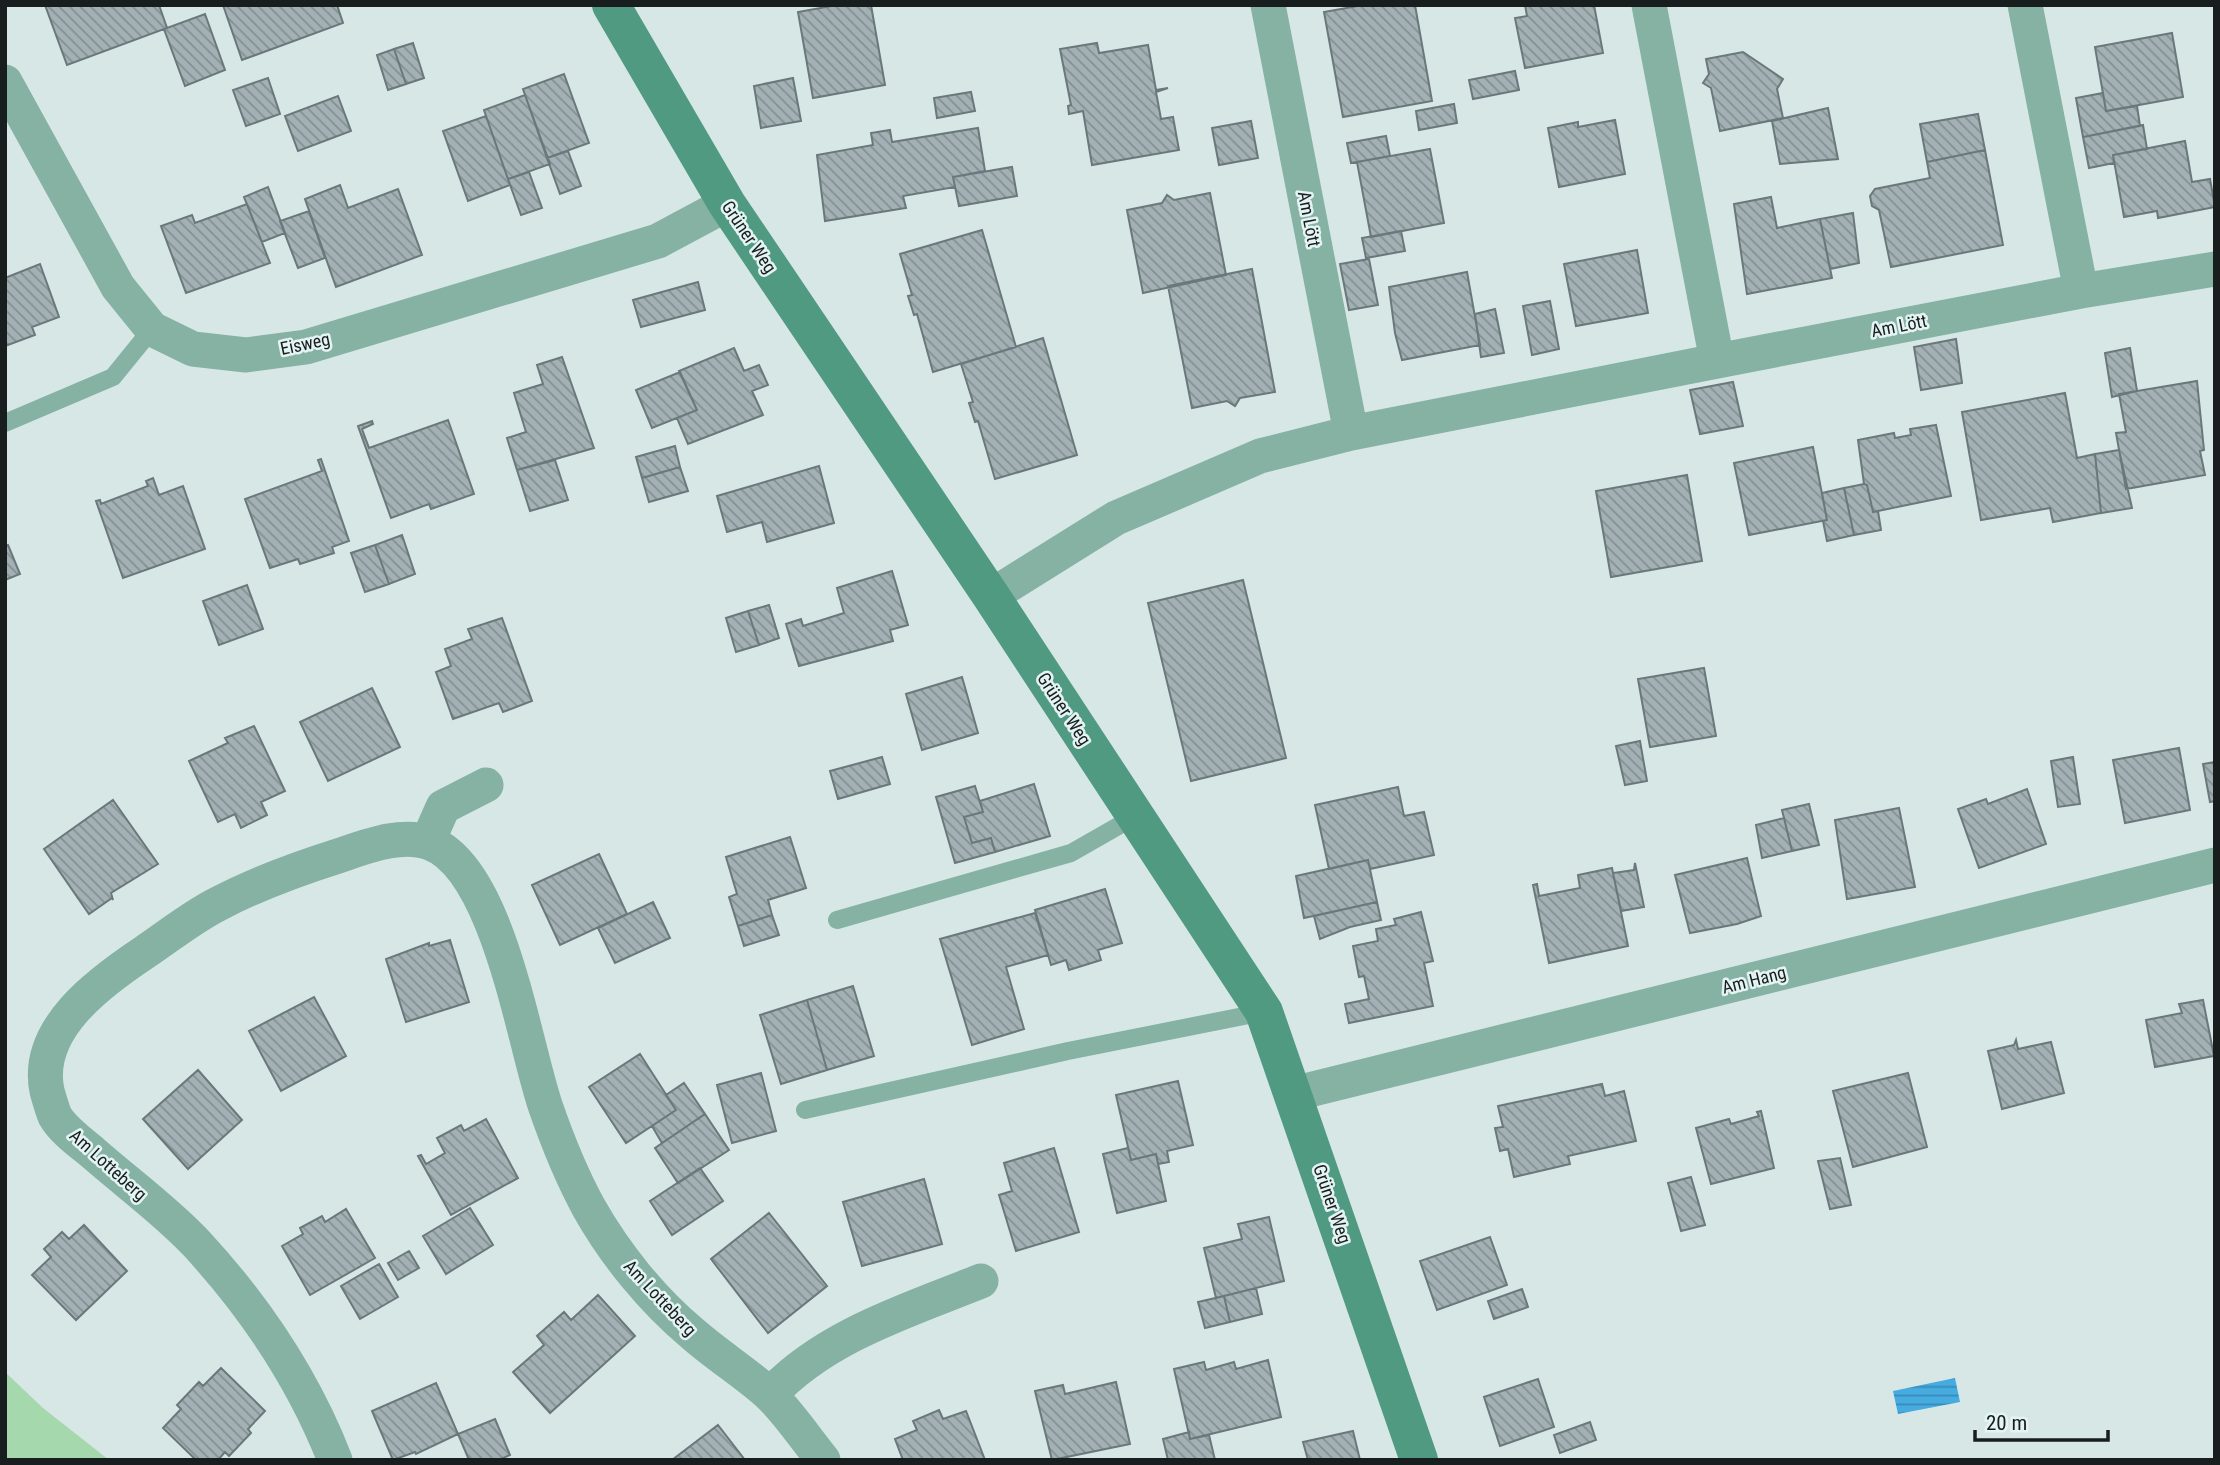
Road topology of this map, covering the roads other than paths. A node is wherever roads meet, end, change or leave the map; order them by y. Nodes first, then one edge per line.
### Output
1 (611, 5) edge
2 (1268, 5) edge
3 (1649, 5) edge
4 (2025, 5) edge
5 (5, 82) edge
6 (727, 204) junction
7 (2215, 270) edge
8 (2081, 290) junction
9 (152, 329) junction
10 (1717, 361) junction
11 (5, 424) edge
12 (1351, 433) junction
13 (991, 596) junction
14 (486, 785) dead end
15 (1134, 817) junction
16 (428, 841) junction
17 (2215, 865) edge
18 (837, 920) dead end
19 (1264, 1012) junction
20 (1293, 1094) junction
21 (805, 1110) dead end
22 (981, 1281) dead end
23 (770, 1395) junction
24 (335, 1460) edge
25 (822, 1460) edge
26 (1419, 1460) edge

1 - 6 street, Grüner Weg
2 - 12 street, Am Lött
3 - 10 street
4 - 8 street
5 - 9 street, Eisweg
6 - 9 street, Eisweg
6 - 13 street, Grüner Weg
7 - 8 street, Am Lött
8 - 10 street, Am Lött
9 - 11 lane
10 - 12 street, Am Lött
12 - 13 street, Am Lött
13 - 15 street, Grüner Weg
14 - 16 street
15 - 18 lane
15 - 19 street, Grüner Weg
16 - 23 street, Am Lotteberg
16 - 24 street, Am Lotteberg
17 - 20 street, Am Hang
19 - 20 street, Grüner Weg
19 - 21 lane
20 - 26 street, Grüner Weg
22 - 23 street
23 - 25 street, Am Lotteberg

